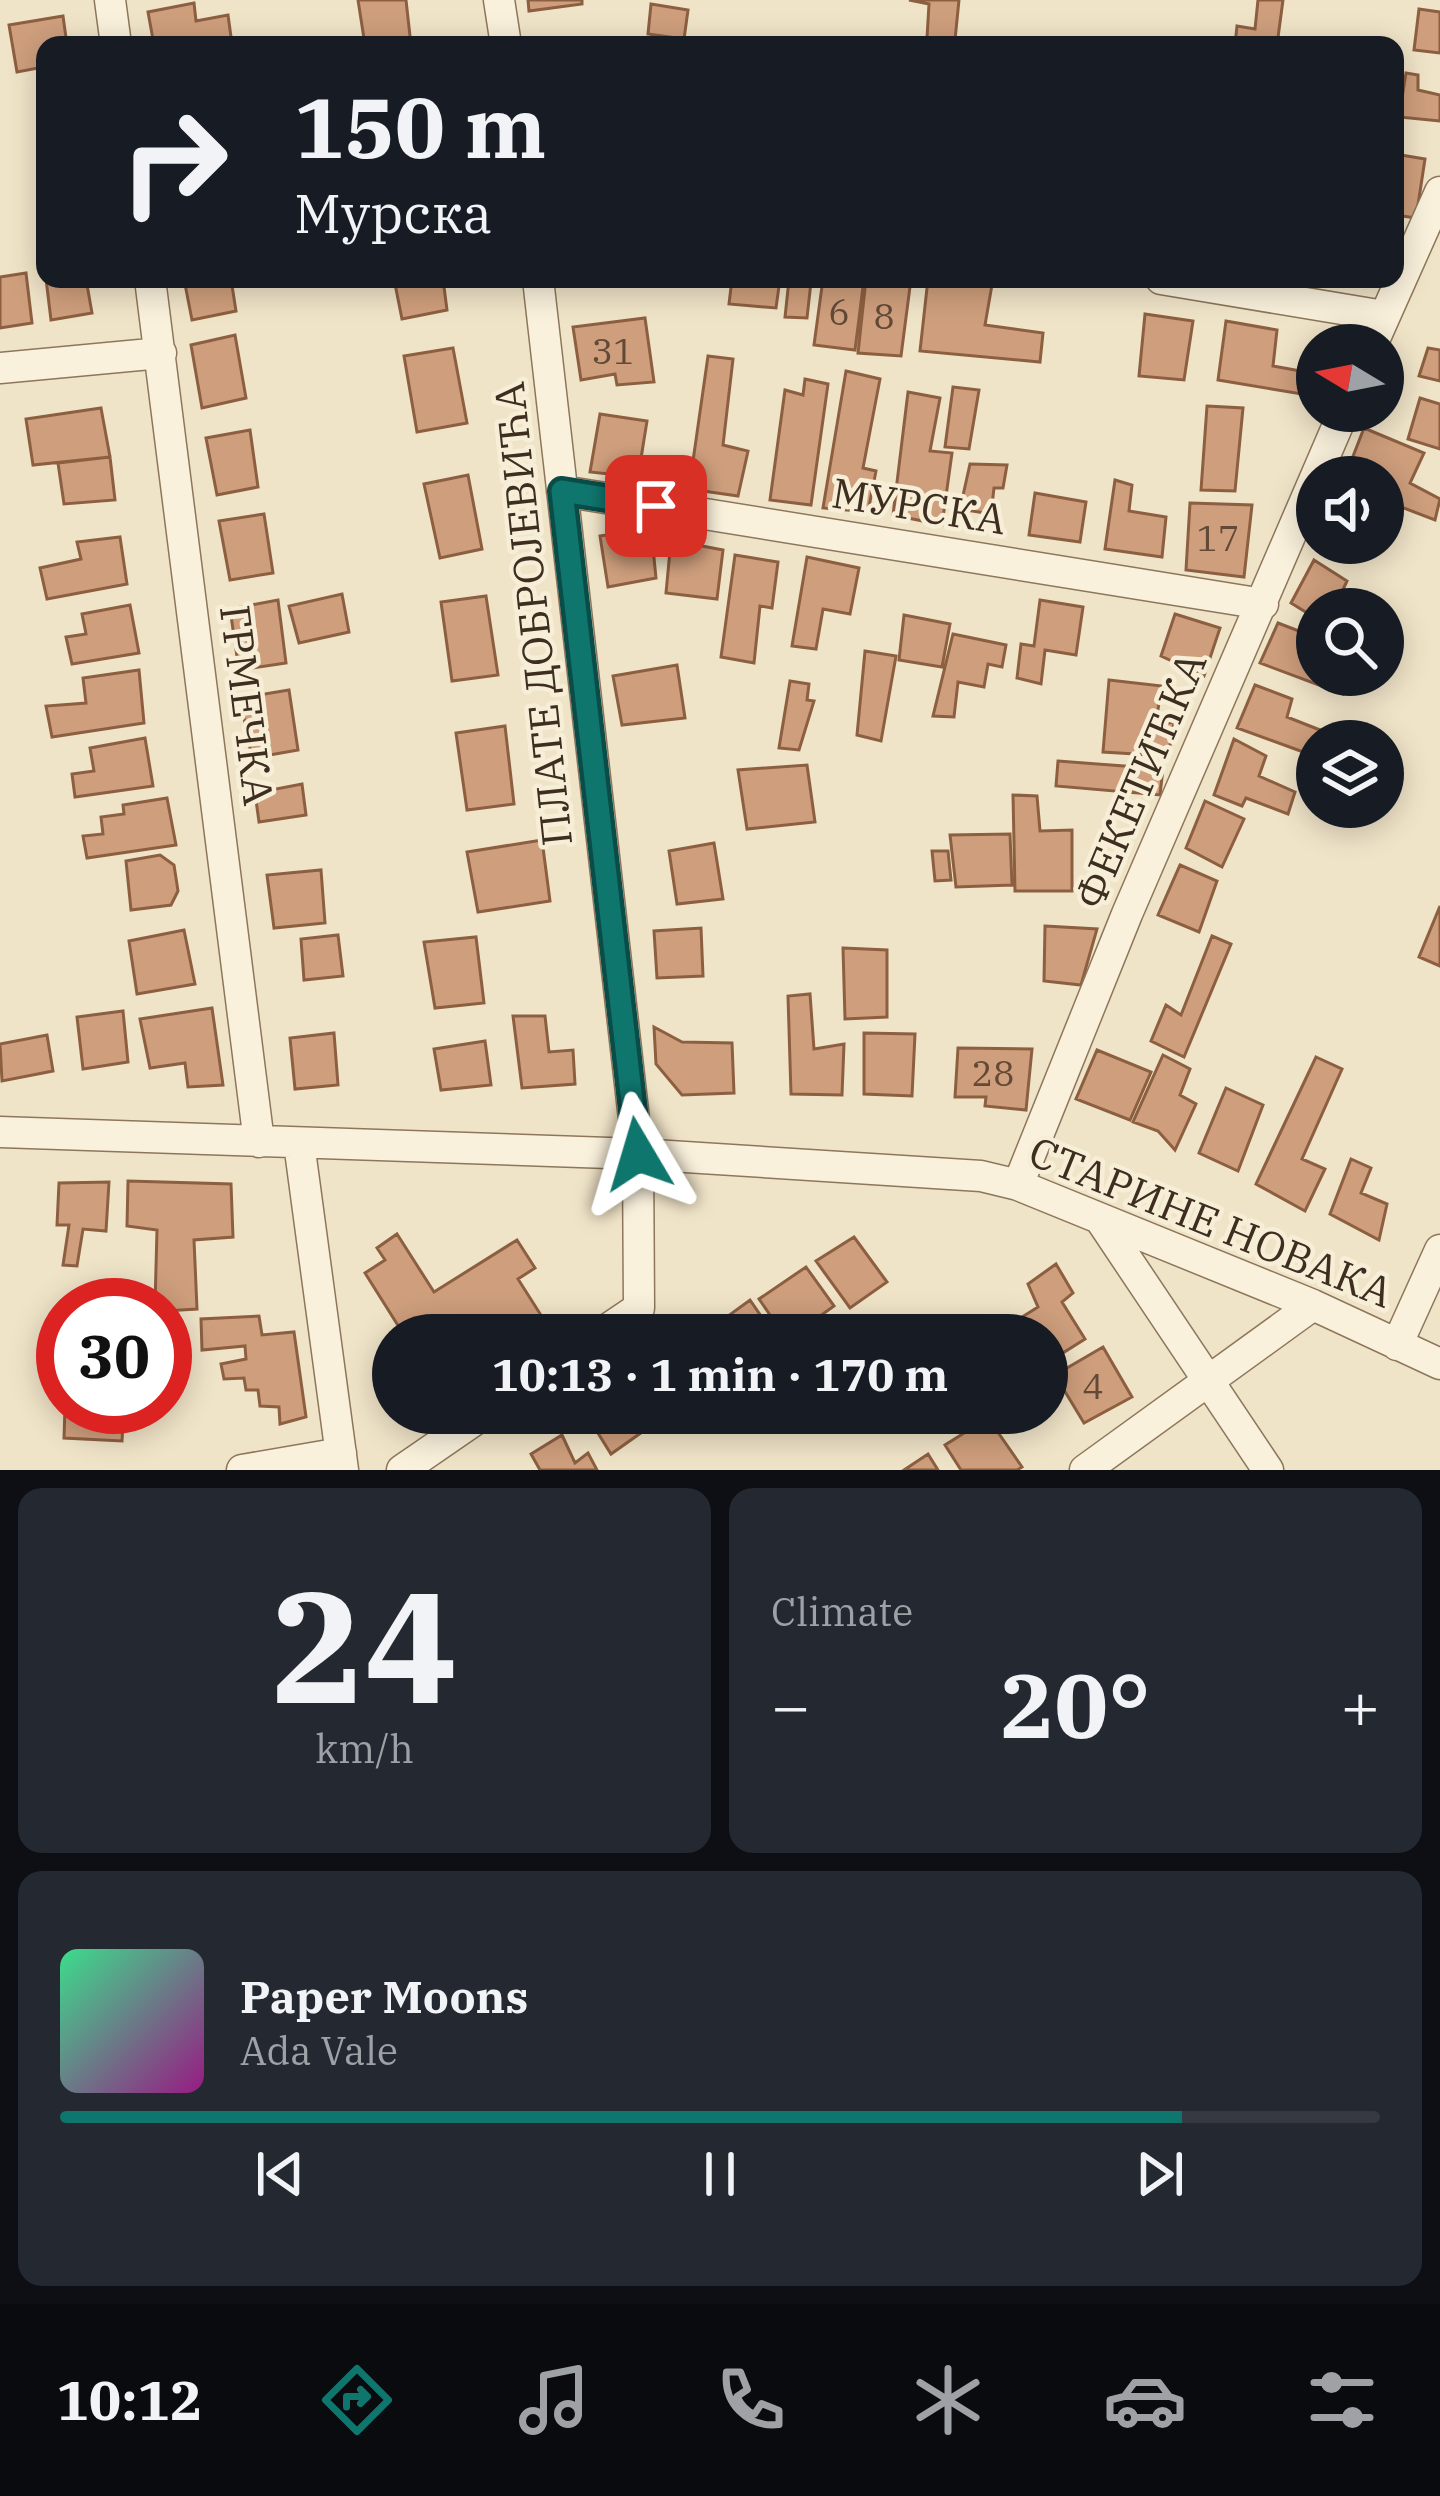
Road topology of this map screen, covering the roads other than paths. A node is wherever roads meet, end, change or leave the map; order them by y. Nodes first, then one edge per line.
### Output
1 (110, 0) edge
2 (499, 0) edge
3 (115, 36) edge
4 (505, 36) edge
5 (1440, 193) edge
6 (1404, 273) edge
7 (151, 288) edge
8 (539, 288) edge
9 (1199, 288) edge
10 (1397, 288) edge
11 (1349, 324) edge
12 (1381, 324) edge
13 (161, 353) junction
14 (0, 368) edge
15 (1335, 432) edge
16 (562, 491) junction
17 (1263, 604) junction
18 (0, 1132) edge
19 (260, 1142) junction
20 (299, 1143) junction
21 (638, 1154) junction
22 (1018, 1185) junction
23 (1100, 1220) junction
24 (1440, 1250) edge
25 (1183, 1253) junction
26 (1149, 1293) junction
27 (1312, 1305) junction
28 (630, 1314) edge
29 (1397, 1345) junction
30 (1440, 1364) edge
31 (1208, 1384) junction
32 (454, 1434) edge
33 (342, 1461) edge
34 (242, 1470) edge
35 (402, 1470) edge
36 (1085, 1470) edge
37 (1268, 1470) edge

1 - 3 street
2 - 4 street
5 - 6 street
7 - 13 street, ГРМЕЧКА
8 - 16 street, ПЛАТЕ ДОБРОЈЕВИЋА
9 - 11 street
10 - 12 street
13 - 14 street
13 - 19 street, ГРМЕЧКА
15 - 17 street, ФЕКЕТИЋКА
16 - 17 street, МУРСКА
16 - 21 street, ПЛАТЕ ДОБРОЈЕВИЋА
17 - 22 street, ФЕКЕТИЋКА
18 - 19 street, СТАРИНЕ НОВАКА
19 - 20 street, СТАРИНЕ НОВАКА
20 - 21 street, СТАРИНЕ НОВАКА
20 - 33 street
21 - 22 street, СТАРИНЕ НОВАКА
21 - 28 street, ПЛАТЕ ДОБРОЈЕВИЋА
22 - 23 street, СТАРИНЕ НОВАКА
23 - 25 street, СТАРИНЕ НОВАКА
23 - 26 street
24 - 29 street
25 - 26 street
25 - 27 street, СТАРИНЕ НОВАКА
26 - 31 street
27 - 29 street, СТАРИНЕ НОВАКА
27 - 31 street
29 - 30 street, СТАРИНЕ НОВАКА
31 - 36 street
31 - 37 street
32 - 35 street
33 - 34 street

